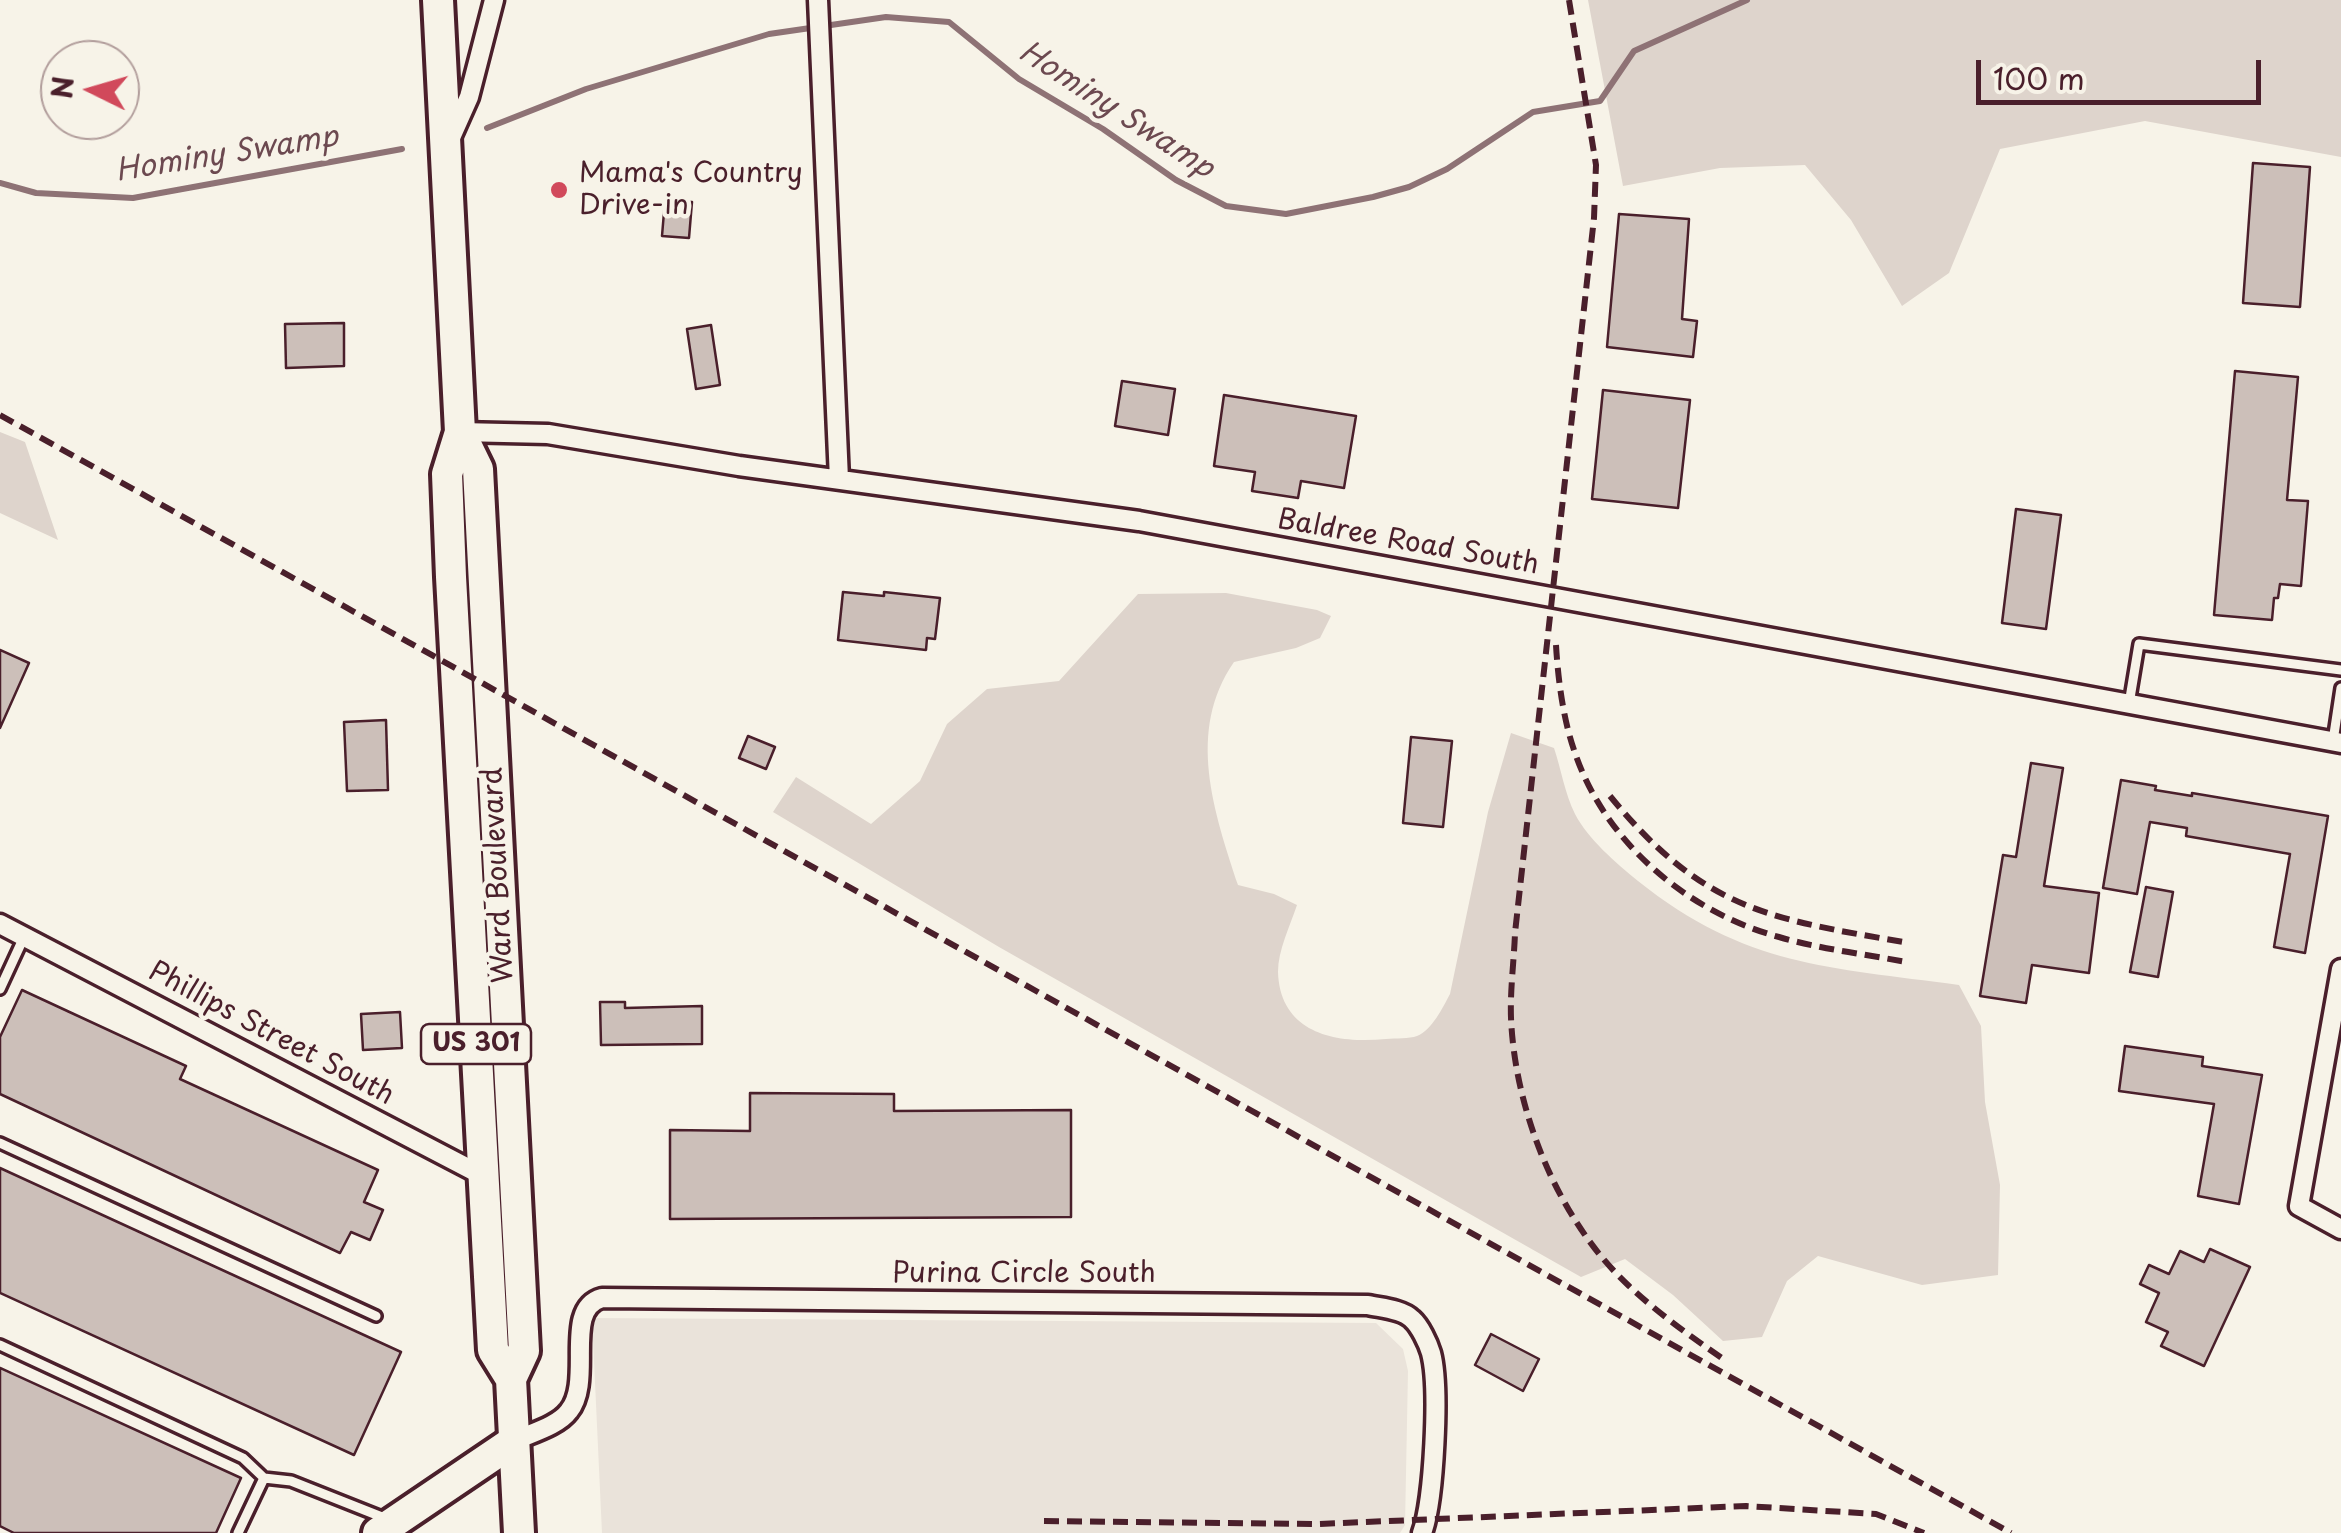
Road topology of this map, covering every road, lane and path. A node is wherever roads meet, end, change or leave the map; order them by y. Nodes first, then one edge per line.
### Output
1 (438, 0) edge
2 (494, 0) edge
3 (818, 0) edge
4 (446, 150) junction
5 (460, 432) junction
6 (839, 479) junction
7 (2341, 670) edge
8 (2341, 688) edge
9 (2129, 704) junction
10 (2337, 742) edge
11 (0, 924) edge
12 (24, 936) junction
13 (2341, 969) edge
14 (0, 989) edge
15 (0, 1143) edge
16 (484, 1176) junction
17 (516, 1193) junction
18 (2341, 1230) edge
19 (376, 1316) dead end
20 (0, 1345) edge
21 (511, 1379) junction
22 (514, 1442) junction
23 (264, 1478) junction
24 (386, 1527) edge
25 (238, 1533) edge
26 (519, 1533) edge
27 (1422, 1533) edge

1 - 4 main road, Ward Boulevard
2 - 4 street
3 - 6 street
4 - 5 main road, Ward Boulevard
5 - 6 street, Baldree Road South
5 - 16 main road, Ward Boulevard / US 301
5 - 17 main road, Ward Boulevard / US 301
6 - 9 street, Baldree Road South
7 - 9 lane
8 - 10 lane
9 - 10 street, Baldree Road South
11 - 12 street, Phillips Street South
12 - 14 lane
12 - 16 street, Phillips Street South
13 - 18 street
15 - 19 lane
16 - 17 street, Phillips Street South
16 - 21 main road, Ward Boulevard / US 301
17 - 21 main road, Ward Boulevard / US 301
20 - 23 lane
21 - 22 main road, Ward Boulevard
22 - 24 main road
22 - 26 main road, Ward Boulevard
22 - 27 street, Purina Circle South
23 - 24 lane
23 - 25 lane

